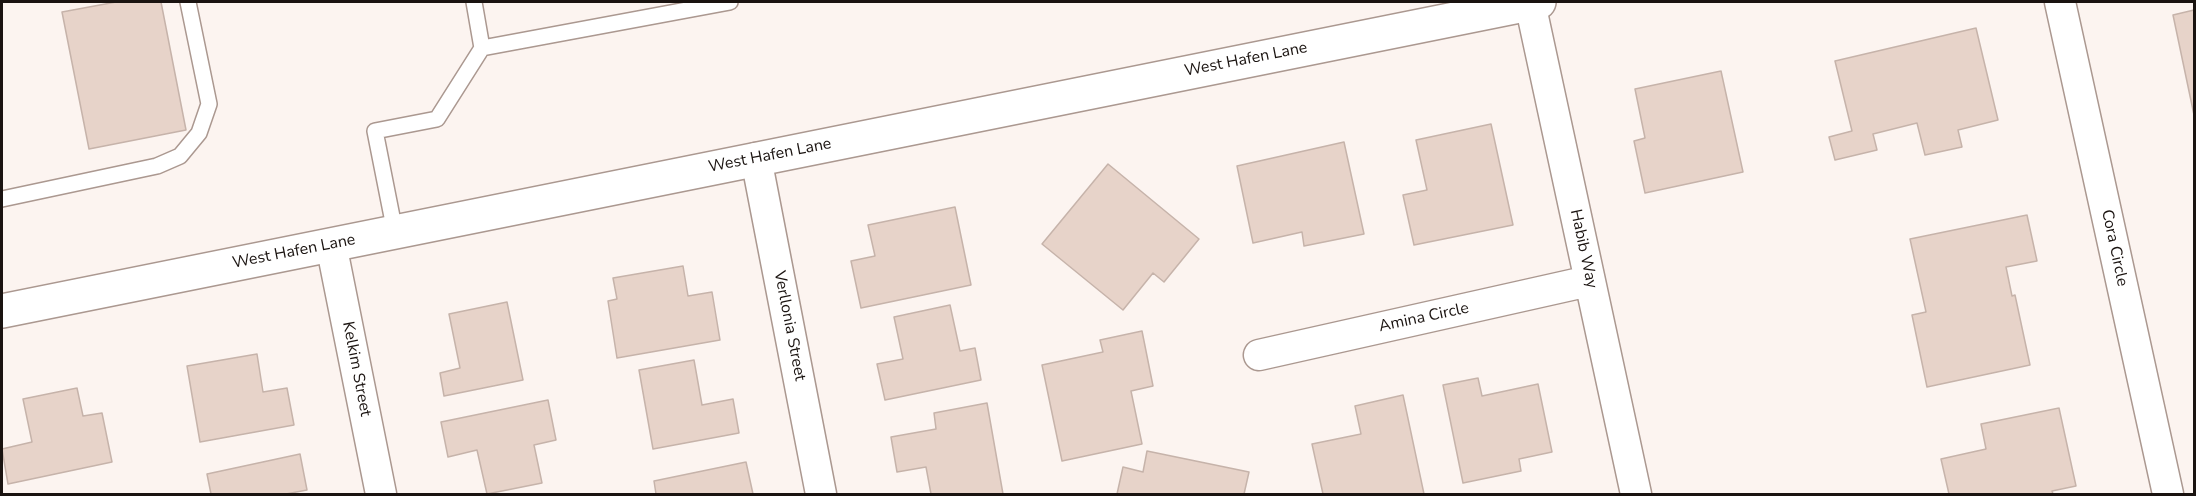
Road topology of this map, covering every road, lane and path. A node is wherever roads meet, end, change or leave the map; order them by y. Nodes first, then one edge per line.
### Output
1 (188, 2) edge
2 (474, 2) edge
3 (730, 2) edge
4 (1534, 2) edge
5 (2060, 2) edge
6 (483, 48) junction
7 (756, 158) junction
8 (2, 199) edge
9 (395, 232) junction
10 (331, 244) junction
11 (1590, 281) junction
12 (2, 311) edge
13 (1259, 355) dead end
14 (381, 495) edge
15 (821, 495) edge
16 (1636, 495) edge
17 (2168, 495) edge

1 - 8 lane
2 - 6 lane
3 - 6 lane
4 - 7 main road, West Hafen Lane
4 - 11 street, Habib Way
5 - 17 street, Cora Circle
6 - 9 lane
7 - 9 main road, West Hafen Lane
7 - 15 street, Verllonia Street
9 - 10 main road, West Hafen Lane
10 - 12 main road, West Hafen Lane
10 - 14 street, Kelkim Street
11 - 13 street, Amina Circle
11 - 16 street, Habib Way

